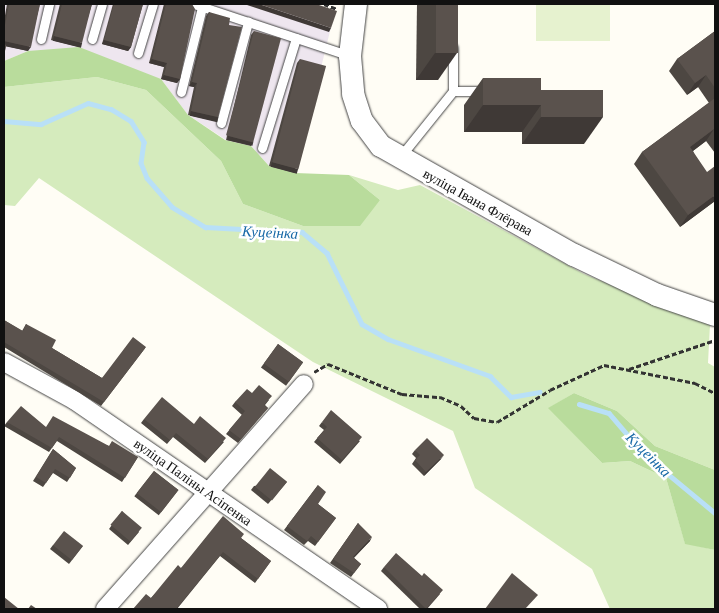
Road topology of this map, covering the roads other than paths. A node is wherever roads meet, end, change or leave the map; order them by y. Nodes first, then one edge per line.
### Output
1 (49, 4) edge
2 (102, 4) edge
3 (153, 4) edge
4 (356, 4) edge
5 (198, 5) edge
6 (248, 22) junction
7 (453, 34) edge
8 (296, 38) junction
9 (41, 39) dead end
10 (92, 39) dead end
11 (138, 53) dead end
12 (350, 56) junction
13 (453, 91) junction
14 (500, 91) edge
15 (181, 92) dead end
16 (221, 123) dead end
17 (262, 148) dead end
18 (399, 159) junction
19 (715, 315) edge
20 (4, 362) edge
21 (304, 384) road end
22 (208, 493) junction
23 (105, 609) edge
24 (378, 609) edge

1 - 9 lane
2 - 10 lane
3 - 11 lane
4 - 12 street, вуліца Івана Флёрава
5 - 6 lane
5 - 15 lane
6 - 8 lane
6 - 16 lane
7 - 13 lane
8 - 12 lane
8 - 17 lane
12 - 18 street, вуліца Івана Флёрава
13 - 14 lane
13 - 18 lane
18 - 19 street, вуліца Івана Флёрава
20 - 22 street, вуліца Паліны Асіпенка
21 - 22 street
22 - 23 street
22 - 24 street, вуліца Паліны Асіпенка

